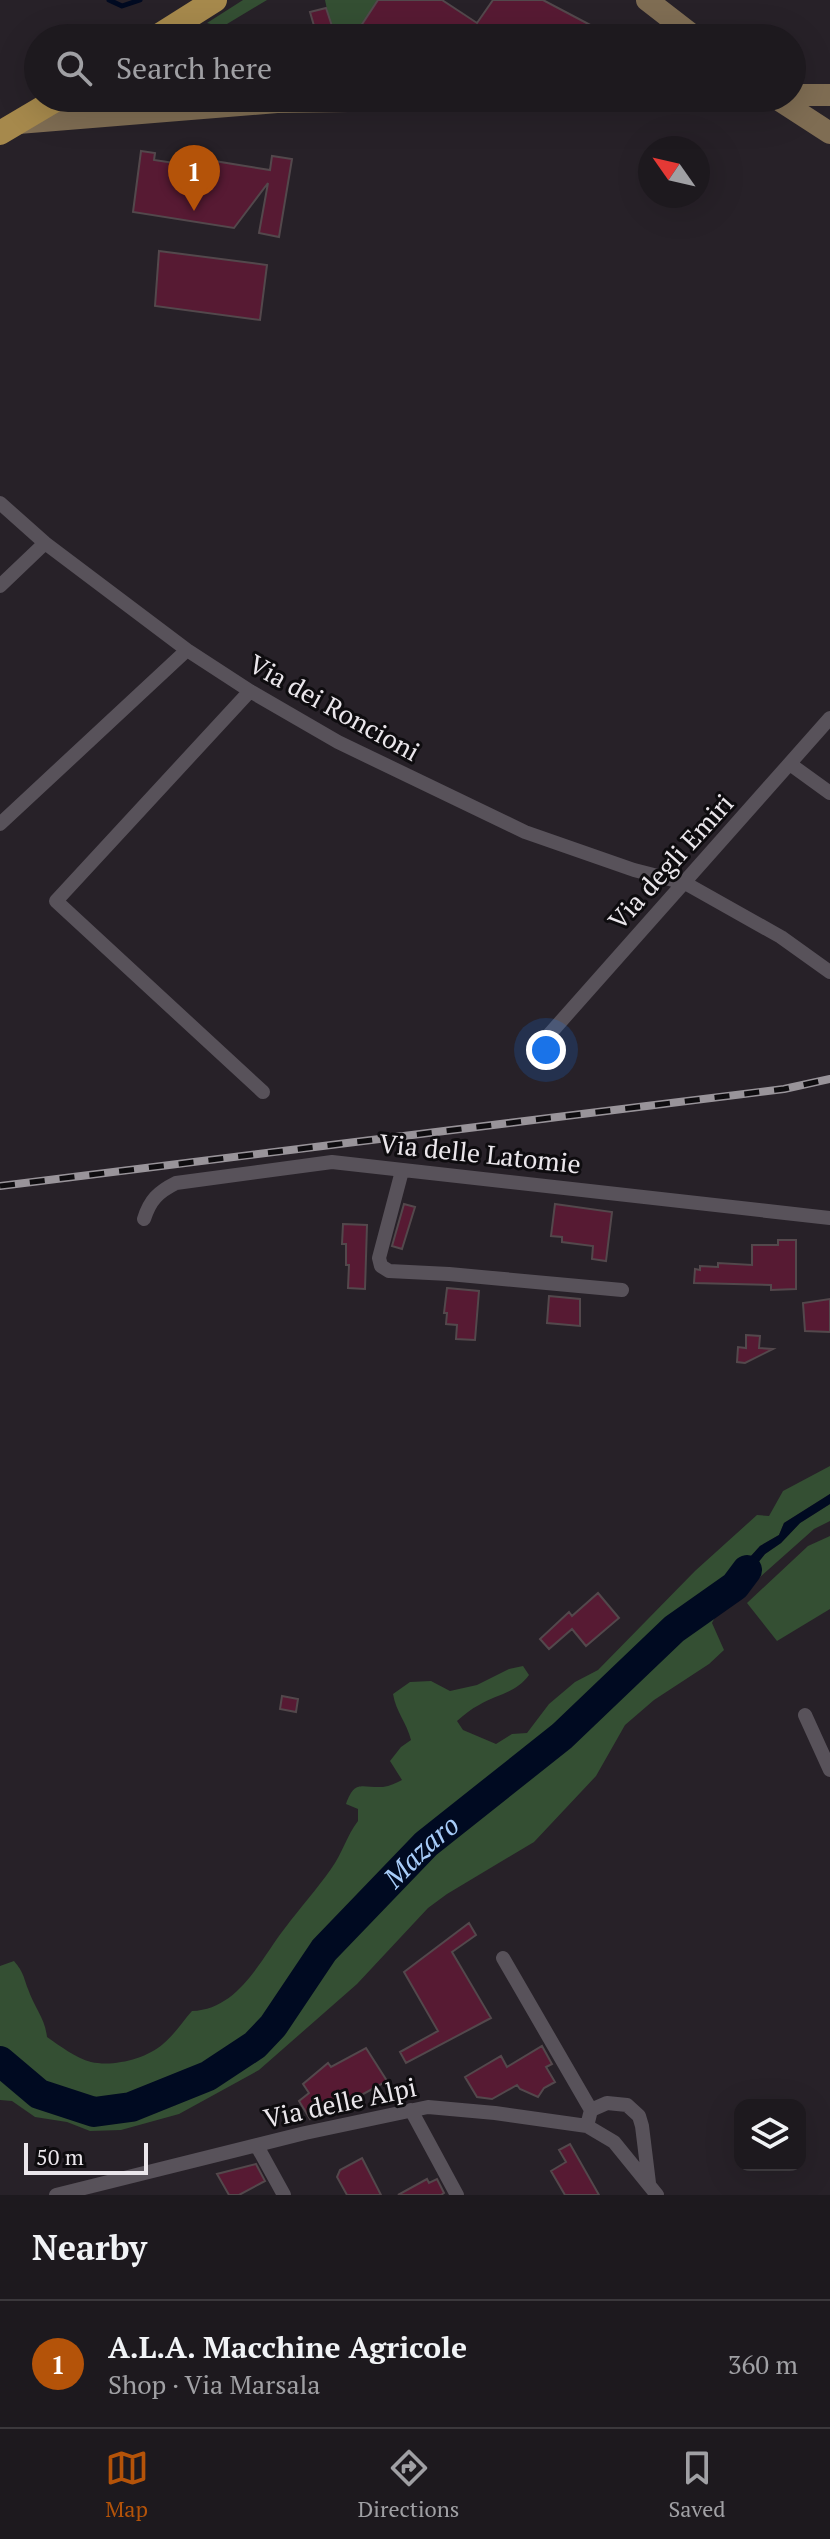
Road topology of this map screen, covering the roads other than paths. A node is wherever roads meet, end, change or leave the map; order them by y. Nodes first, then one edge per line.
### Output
1 (215, 0) edge
2 (647, 0) edge
3 (663, 0) edge
4 (674, 22) junction
5 (177, 24) edge
6 (677, 24) edge
7 (806, 95) edge
8 (830, 95) edge
9 (36, 112) edge
10 (174, 112) edge
11 (798, 112) edge
12 (9, 128) edge
13 (830, 133) edge
14 (2, 507) edge
15 (45, 543) junction
16 (0, 586) edge
17 (187, 650) junction
18 (250, 691) junction
19 (830, 718) edge
20 (790, 764) junction
21 (830, 793) edge
22 (0, 824) edge
23 (685, 883) junction
24 (830, 972) edge
25 (547, 1037) dead end
26 (263, 1092) dead end
27 (402, 1171) junction
28 (830, 1218) edge
29 (144, 1219) dead end
30 (622, 1290) dead end
31 (805, 1715) dead end
32 (830, 1770) edge
33 (503, 1958) dead end
34 (411, 2110) junction
35 (591, 2110) junction
36 (587, 2126) junction
37 (257, 2146) junction
38 (653, 2189) edge
39 (56, 2195) edge
40 (284, 2195) edge
41 (457, 2195) edge

1 - 5 main road
2 - 4 main road
3 - 4 main road
4 - 6 main road
7 - 8 main road
9 - 12 main road
10 - 12 main road
11 - 13 main road
14 - 15 street, Via dei Roncioni
15 - 16 street
15 - 17 street, Via dei Roncioni
17 - 18 street, Via dei Roncioni
17 - 22 street
18 - 23 street, Via dei Roncioni
18 - 26 street
19 - 20 street, Via degli Emiri
20 - 21 street
20 - 23 street, Via degli Emiri
23 - 24 street, Via dei Roncioni
23 - 25 street, Via degli Emiri
27 - 28 street, Via delle Latomie
27 - 29 street, Via delle Latomie
27 - 30 street
31 - 32 street
33 - 35 street
34 - 36 street, Via delle Alpi
34 - 37 street, Via delle Alpi
34 - 41 street
35 - 36 street
35 - 38 street
36 - 38 street, Via delle Alpi
37 - 39 street, Via delle Alpi
37 - 40 street

